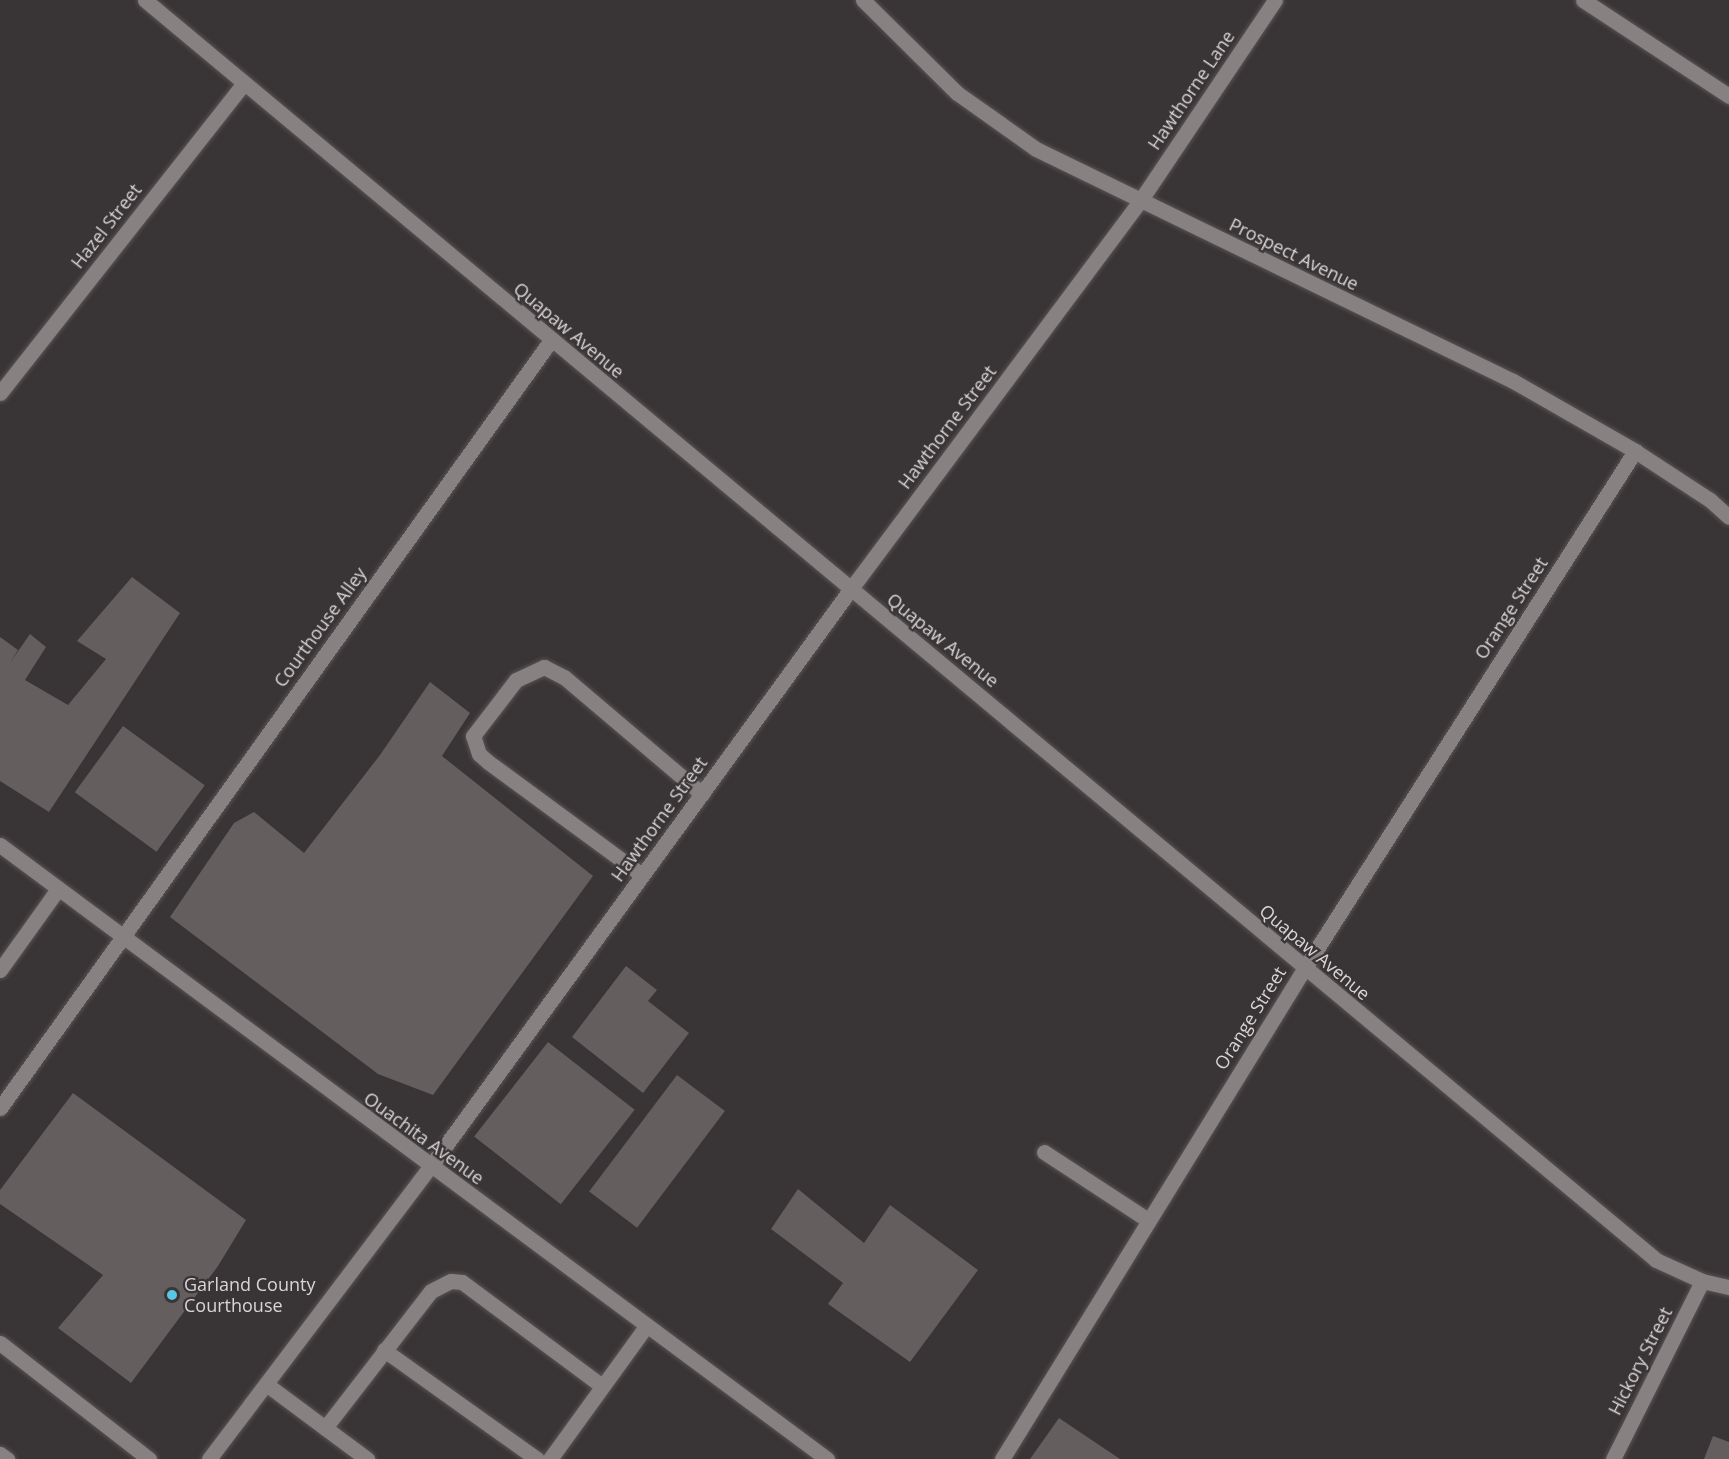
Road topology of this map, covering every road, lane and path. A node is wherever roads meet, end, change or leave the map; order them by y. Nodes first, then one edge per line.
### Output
1 (145, 0) edge
2 (863, 0) edge
3 (1275, 0) edge
4 (1582, 0) edge
5 (243, 84) junction
6 (1729, 96) edge
7 (1140, 201) junction
8 (551, 340) junction
9 (0, 393) edge
10 (1635, 451) junction
11 (1729, 517) edge
12 (850, 590) junction
13 (702, 794) junction
14 (0, 845) edge
15 (642, 875) junction
16 (58, 889) junction
17 (121, 938) junction
18 (1304, 969) junction
19 (0, 970) edge
20 (0, 1108) edge
21 (1044, 1152) dead end
22 (430, 1167) junction
23 (1148, 1220) junction
24 (1702, 1281) junction
25 (1729, 1287) edge
26 (647, 1325) junction
27 (0, 1343) edge
28 (384, 1350) junction
29 (266, 1384) junction
30 (602, 1386) junction
31 (325, 1428) junction
32 (0, 1454) edge
33 (7, 1459) edge
34 (149, 1459) edge
35 (209, 1459) edge
36 (367, 1459) edge
37 (537, 1459) edge
38 (550, 1459) edge
39 (827, 1459) edge
40 (1002, 1459) edge
41 (1613, 1459) edge

1 - 5 street, Quapaw Avenue
2 - 7 street, Prospect Avenue
3 - 7 street, Hawthorne Lane
4 - 6 street
5 - 8 street, Quapaw Avenue
5 - 9 street, Hazel Street
7 - 10 street, Prospect Avenue
7 - 12 street, Hawthorne Street
8 - 12 street, Quapaw Avenue
8 - 17 street, Courthouse Alley
10 - 11 street, Prospect Avenue
10 - 18 street, Orange Street
12 - 13 street, Hawthorne Street
12 - 18 street, Quapaw Avenue
13 - 15 street, Hawthorne Street
13 - 15 street
14 - 16 street, Ouachita Avenue
15 - 22 street, Hawthorne Street
16 - 17 street, Ouachita Avenue
16 - 19 street
17 - 20 street, Courthouse Alley
17 - 22 street, Ouachita Avenue
18 - 23 street, Orange Street
18 - 24 street, Quapaw Avenue
21 - 23 street
22 - 26 street, Ouachita Avenue
22 - 29 street, Hawthorne Street
23 - 40 street, Orange Street
24 - 25 street, Quapaw Avenue
24 - 41 street, Hickory Street
26 - 30 street
26 - 39 street, Ouachita Avenue
27 - 34 street
28 - 30 street
28 - 31 street
28 - 37 street
29 - 31 street
29 - 35 street, Hawthorne Street
30 - 38 street
31 - 36 street
32 - 33 street

